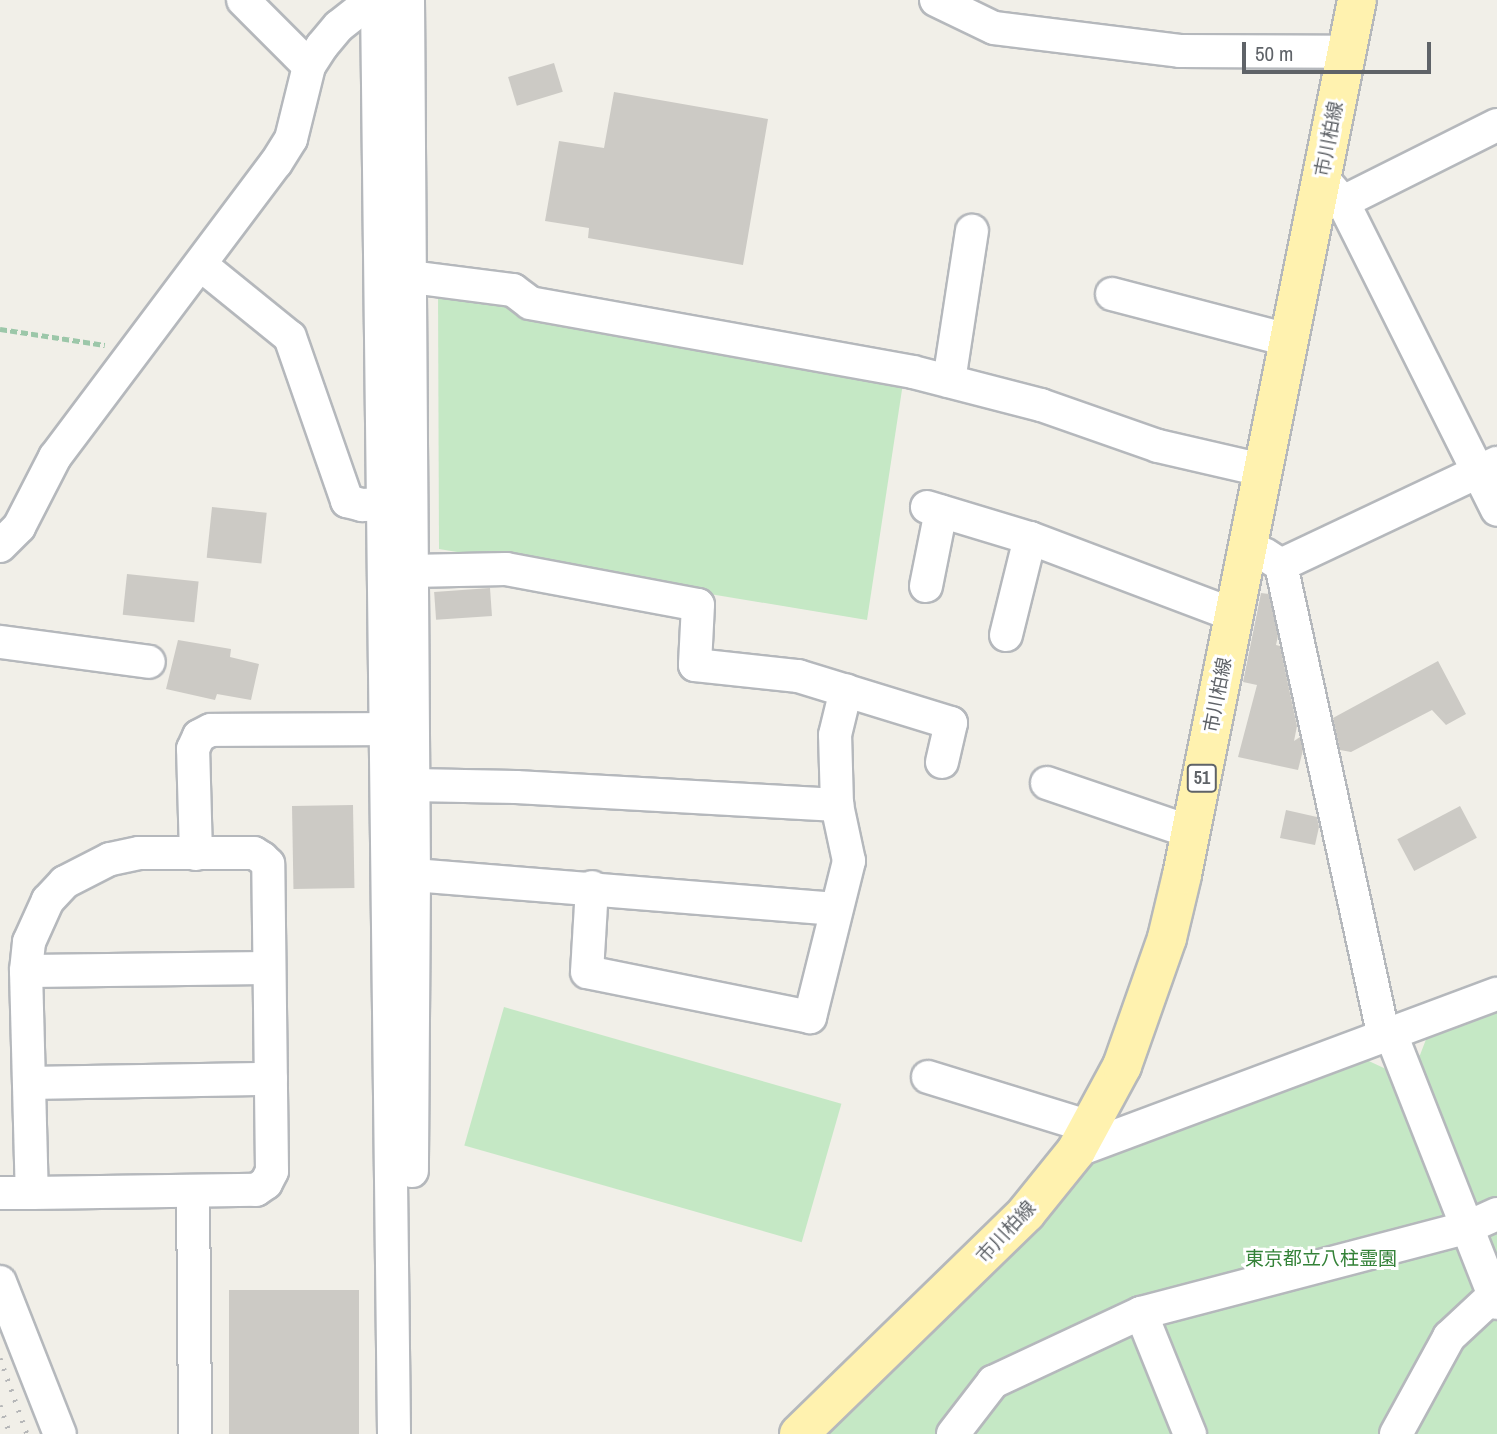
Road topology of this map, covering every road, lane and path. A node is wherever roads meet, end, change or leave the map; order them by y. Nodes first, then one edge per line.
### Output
1 (243, 0) edge
2 (375, 0) edge
3 (408, 0) edge
4 (936, 0) edge
5 (1357, 0) edge
6 (1346, 52) junction
7 (309, 66) junction
8 (1497, 125) edge
9 (1333, 190) junction
10 (972, 231) dead end
11 (201, 265) junction
12 (411, 277) junction
13 (1112, 294) dead end
14 (0, 329) edge
15 (1289, 340) junction
16 (133, 351) junction
17 (949, 381) junction
18 (1488, 467) edge
19 (1262, 470) junction
20 (382, 504) junction
21 (1497, 510) edge
22 (1030, 538) junction
23 (1249, 543) junction
24 (0, 546) edge
25 (1281, 565) junction
26 (411, 571) junction
27 (926, 586) dead end
28 (1234, 615) junction
29 (1006, 635) dead end
30 (0, 642) edge
31 (149, 662) dead end
32 (846, 690) junction
33 (384, 729) junction
34 (942, 762) dead end
35 (1047, 783) dead end
36 (412, 785) junction
37 (837, 805) junction
38 (1191, 832) junction
39 (195, 853) junction
40 (414, 875) junction
41 (592, 887) junction
42 (835, 909) junction
43 (269, 968) junction
44 (26, 971) junction
45 (1497, 994) edge
46 (1388, 1036) junction
47 (928, 1077) dead end
48 (271, 1079) junction
49 (30, 1083) junction
50 (1083, 1139) junction
51 (193, 1191) junction
52 (0, 1193) edge
53 (32, 1194) junction
54 (1497, 1214) edge
55 (1468, 1227) junction
56 (0, 1282) edge
57 (1495, 1299) edge
58 (1140, 1313) junction
59 (60, 1434) edge
60 (195, 1434) edge
61 (394, 1434) edge
62 (411, 1434) edge
63 (799, 1434) edge
64 (953, 1434) edge
65 (1190, 1434) edge
66 (1396, 1434) edge

1 - 7 street
2 - 7 street
2 - 20 street
3 - 12 street
4 - 6 street
5 - 6 main road, 市川柏線 / 51
6 - 9 main road, 市川柏線 / 51
7 - 11 street
8 - 9 street
9 - 15 main road, 市川柏線 / 51
9 - 18 street
10 - 17 street
11 - 16 street
11 - 20 street
12 - 17 street
12 - 26 street
13 - 15 street
14 - 16 path
15 - 19 main road, 市川柏線 / 51
16 - 24 street
17 - 19 street
18 - 21 street
18 - 25 street
19 - 23 main road, 市川柏線 / 51
20 - 33 street
22 - 27 street
22 - 28 street
22 - 29 street
23 - 25 street
23 - 28 main road, 市川柏線 / 51
25 - 46 street
26 - 32 street
26 - 36 street
28 - 38 main road, 市川柏線 / 51
30 - 31 street
32 - 34 street
32 - 37 street
33 - 39 street
33 - 61 street
35 - 38 street
36 - 37 street
36 - 40 street
37 - 42 street
38 - 50 main road, 市川柏線 / 51
39 - 43 street
39 - 44 street
40 - 41 street
40 - 62 street
41 - 42 street
41 - 42 street
43 - 44 street
43 - 48 street
44 - 49 street
45 - 46 street
46 - 50 street
46 - 55 street
47 - 50 street
48 - 49 street
48 - 51 street
49 - 53 street
50 - 63 main road, 市川柏線 / 51
51 - 53 street
51 - 60 street
52 - 53 street
54 - 55 street
55 - 57 street
55 - 58 street
56 - 59 street
57 - 66 street
58 - 64 street
58 - 65 street

